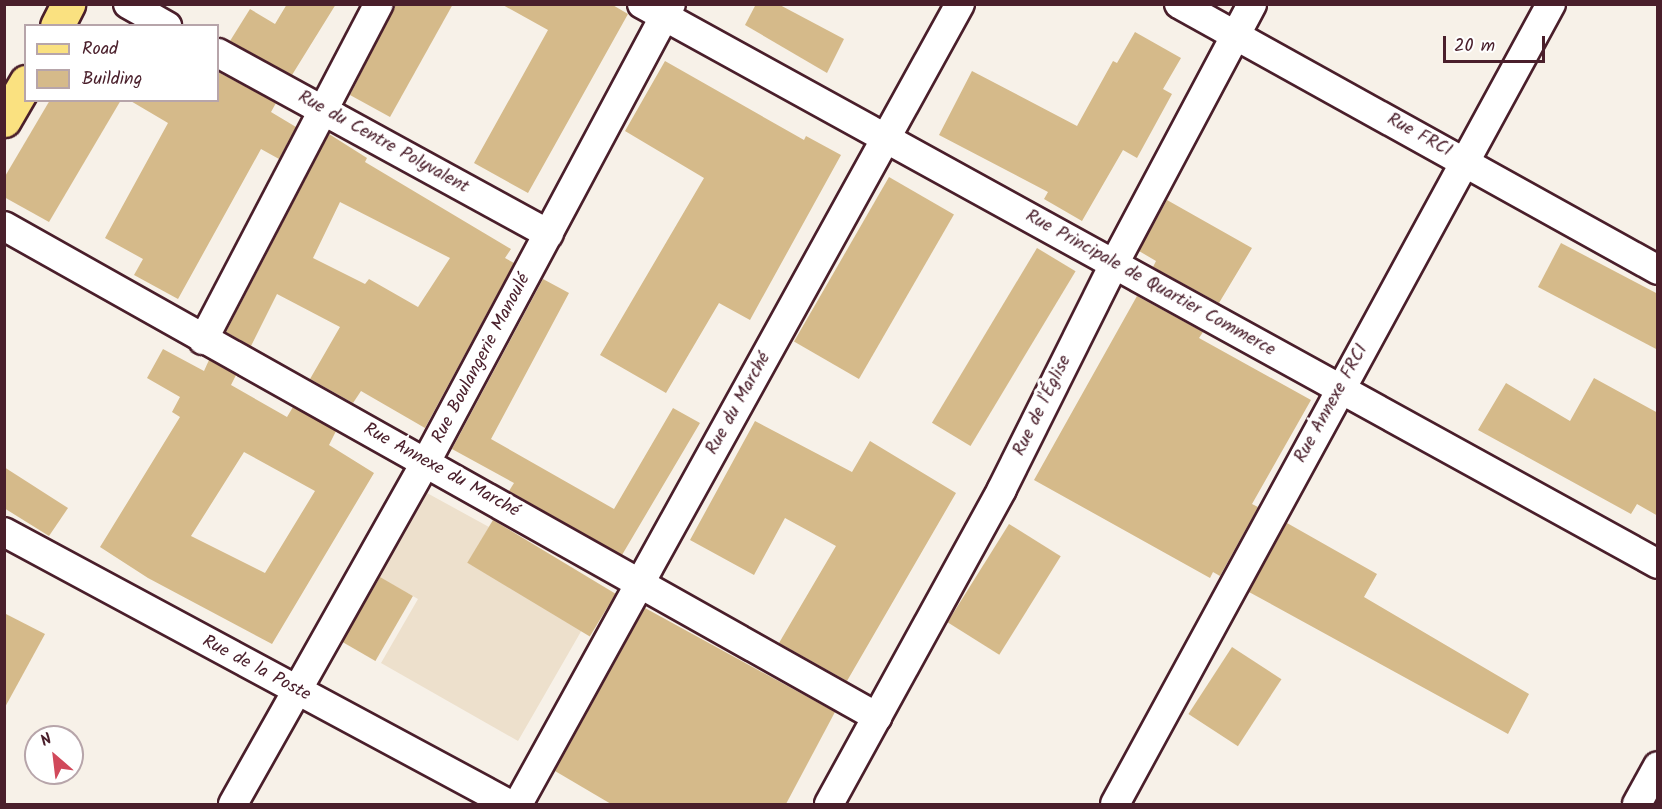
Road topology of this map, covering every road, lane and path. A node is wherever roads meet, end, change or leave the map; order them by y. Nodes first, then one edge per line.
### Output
1 (68, 4) edge
2 (128, 4) edge
3 (379, 4) edge
4 (960, 4) edge
5 (1179, 4) edge
6 (1252, 4) edge
7 (1551, 4) edge
8 (659, 9) edge
9 (58, 24) edge
10 (163, 24) edge
11 (1236, 35) junction
12 (219, 54) edge
13 (24, 85) edge
14 (324, 110) junction
15 (4, 120) edge
16 (885, 138) junction
17 (1465, 162) junction
18 (4, 226) edge
19 (549, 234) junction
20 (1114, 264) junction
21 (1658, 270) edge
22 (203, 340) junction
23 (1340, 390) junction
24 (426, 462) junction
25 (4, 532) edge
26 (1658, 564) edge
27 (641, 584) junction
28 (297, 691) junction
29 (877, 717) junction
30 (1658, 766) edge
31 (233, 804) edge
32 (509, 804) edge
33 (518, 804) edge
34 (830, 804) edge
35 (1115, 804) edge
36 (1636, 804) edge

1 - 9 main road
2 - 10 street
3 - 14 street
4 - 16 street, Rue du Marché
5 - 11 street, Rue FRCI
6 - 11 street, Rue de l'Église
7 - 17 street, Rue Annexe FRCI
8 - 16 street, Rue Principale de Quartier Commerce
8 - 19 street, Rue Boulangerie Manoulé
11 - 17 street, Rue FRCI
11 - 20 street, Rue de l'Église
12 - 14 street, Rue du Centre Polyvalent
13 - 15 main road
14 - 19 street, Rue du Centre Polyvalent
14 - 22 street
16 - 20 street, Rue Principale de Quartier Commerce
16 - 27 street, Rue du Marché
17 - 21 street, Rue FRCI
17 - 23 street, Rue Annexe FRCI
18 - 22 street, Rue Annexe du Marché
19 - 24 street, Rue Boulangerie Manoulé
20 - 23 street, Rue Principale de Quartier Commerce
20 - 29 street, Rue de l'Église
22 - 24 street, Rue Annexe du Marché
23 - 26 street, Rue Principale de Quartier Commerce
23 - 35 street, Rue Annexe FRCI
24 - 27 street, Rue Annexe du Marché
24 - 28 street, Rue Boulangerie Manoulé
25 - 28 street, Rue de la Poste
27 - 29 street, Rue Annexe du Marché
27 - 33 street, Rue du Marché
28 - 31 street, Rue Boulangerie Manoulé
28 - 32 street, Rue de la Poste
29 - 34 street, Rue de l'Église
30 - 36 street

